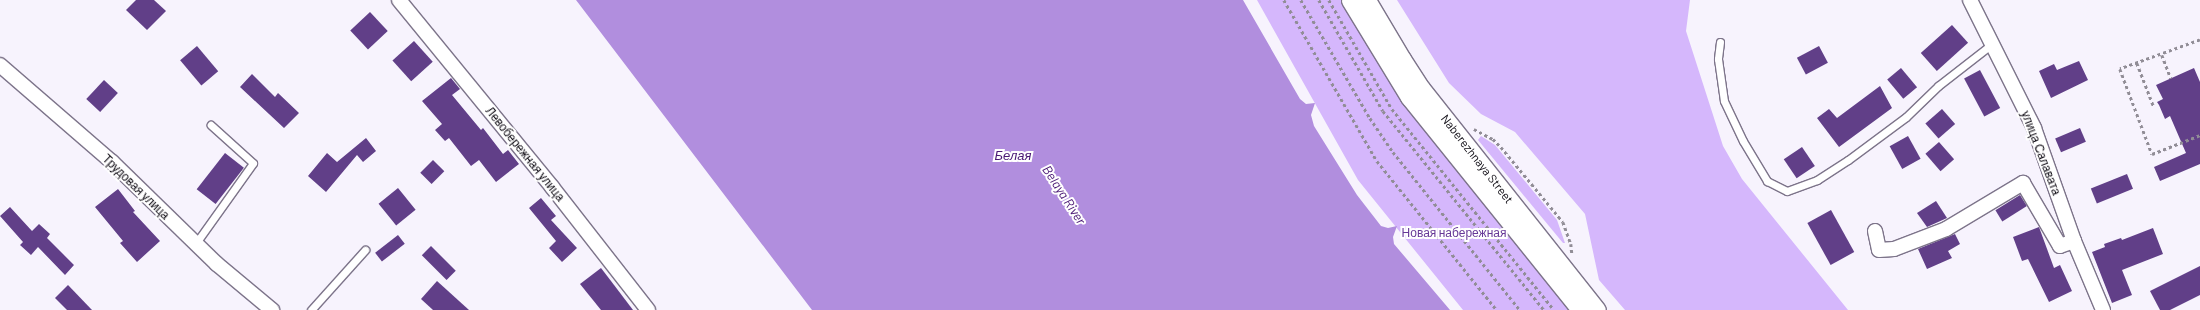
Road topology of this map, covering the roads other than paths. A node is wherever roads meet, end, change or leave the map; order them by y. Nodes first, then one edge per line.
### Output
1 (399, 0) edge
2 (1350, 0) edge
3 (1367, 0) edge
4 (1970, 0) edge
5 (1720, 42) dead end
6 (1992, 44) junction
7 (0, 65) edge
8 (211, 125) dead end
9 (1874, 231) dead end
10 (2074, 241) junction
11 (196, 243) junction
12 (365, 250) dead end
13 (272, 310) edge
14 (311, 310) edge
15 (648, 310) edge
16 (1580, 310) edge
17 (1597, 310) edge
18 (2103, 310) edge

1 - 15 street, Левобережная улица
2 - 16 street, Naberezhnaya Street
3 - 17 street, Naberezhnaya Street
4 - 6 street, улица Салавата
5 - 6 lane
6 - 10 street, улица Салавата
7 - 11 street, Трудовая улица
8 - 11 lane
9 - 10 street
10 - 18 street, улица Салавата
11 - 13 street, Трудовая улица
12 - 14 lane

